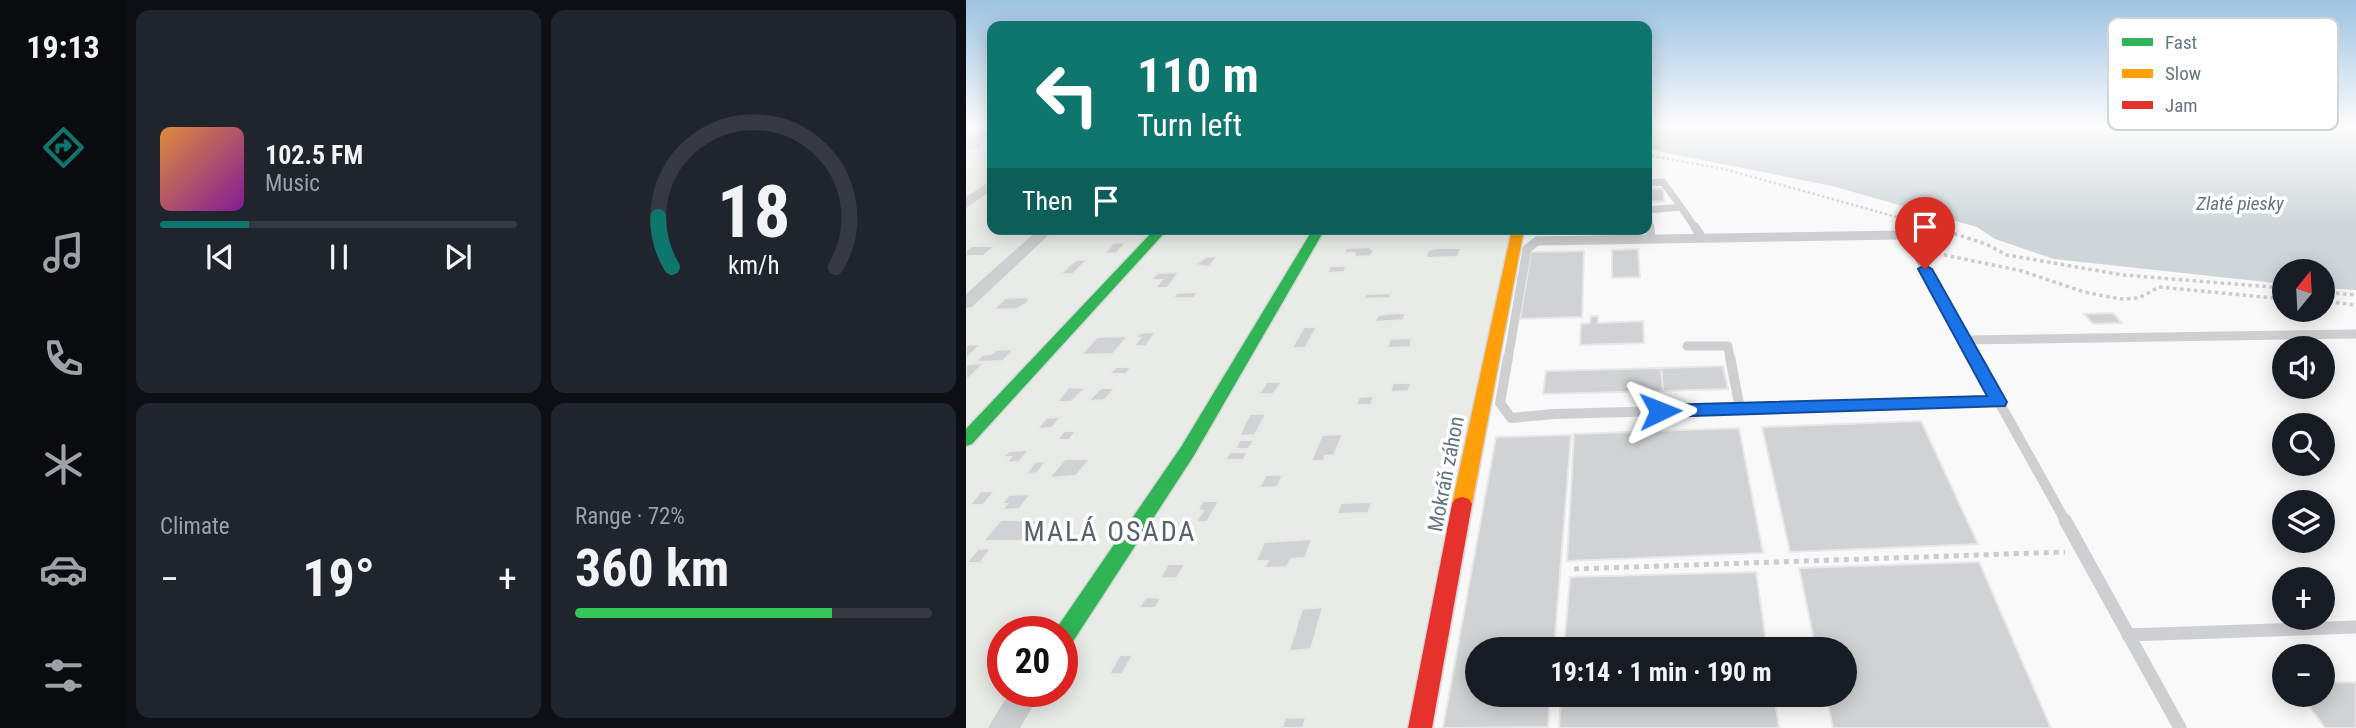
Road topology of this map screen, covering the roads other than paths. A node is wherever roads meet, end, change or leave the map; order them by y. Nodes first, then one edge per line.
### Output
1 (1652, 183) edge
2 (987, 188) edge
3 (966, 204) edge
4 (1681, 207) junction
5 (1652, 210) edge
6 (1041, 235) edge
7 (1156, 235) edge
8 (1315, 235) edge
9 (1517, 235) edge
10 (1651, 235) edge
11 (1702, 238) junction
12 (1651, 239) junction
13 (966, 303) edge
14 (2356, 334) edge
15 (1965, 341) junction
16 (1687, 346) dead end
17 (1999, 402) junction
18 (1740, 409) junction
19 (966, 440) edge
20 (1077, 616) edge
21 (2356, 626) edge
22 (2128, 635) junction
23 (1017, 707) edge
24 (1003, 728) edge
25 (1420, 728) edge
26 (2180, 728) edge

1 - 4 lane
2 - 3 street
4 - 5 lane
4 - 11 lane
6 - 13 street
7 - 19 street
8 - 20 street
9 - 25 street, Mokráň záhon
10 - 12 lane
11 - 12 lane
11 - 15 lane
12 - 18 lane
14 - 15 lane
15 - 17 lane
16 - 18 lane
17 - 18 lane
17 - 22 lane
21 - 22 lane
22 - 26 lane
23 - 24 street

